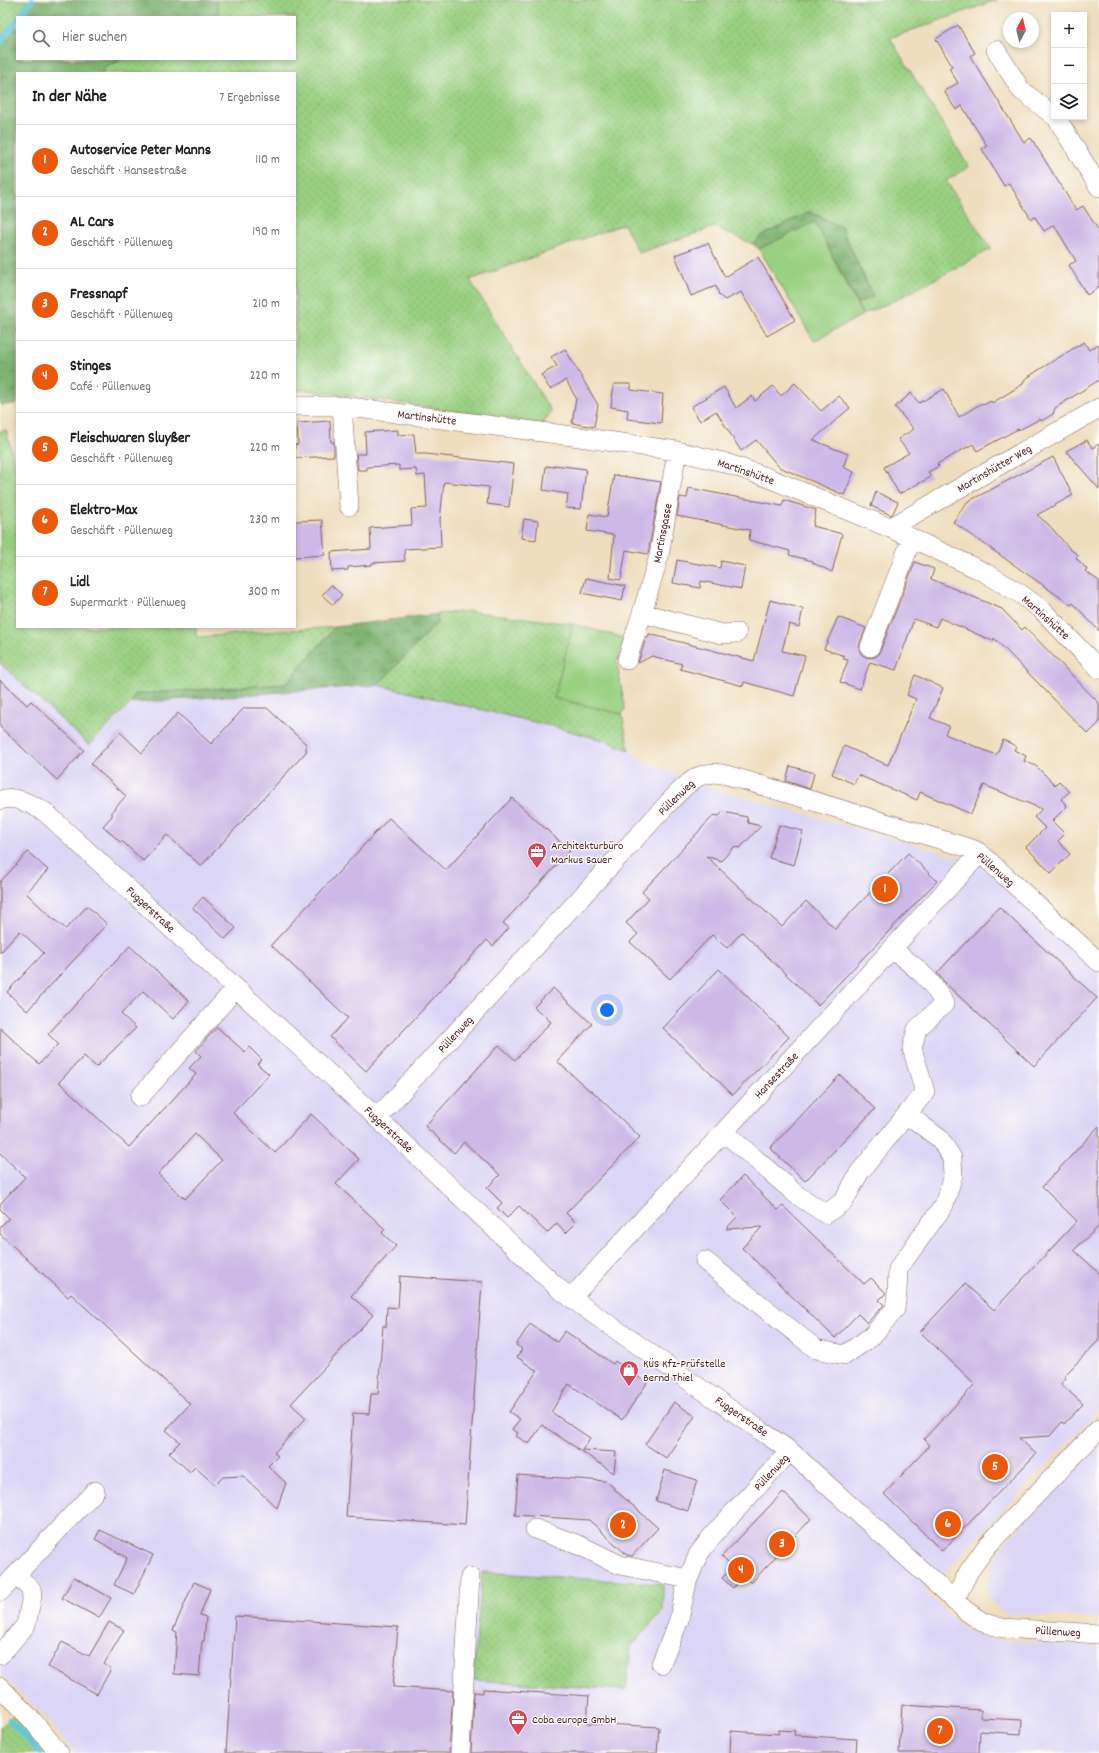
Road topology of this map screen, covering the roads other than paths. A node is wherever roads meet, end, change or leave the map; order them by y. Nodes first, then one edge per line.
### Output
1 (996, 50) dead end
2 (1051, 113) edge
3 (1058, 120) edge
4 (1099, 187) edge
5 (296, 406) edge
6 (342, 406) junction
7 (1099, 408) edge
8 (677, 451) junction
9 (349, 506) dead end
10 (890, 528) junction
11 (912, 538) junction
12 (642, 613) junction
13 (737, 633) dead end
14 (870, 647) dead end
15 (627, 660) dead end
16 (1099, 669) edge
17 (0, 800) edge
18 (980, 853) junction
19 (892, 949) junction
20 (1099, 962) edge
21 (236, 988) junction
22 (140, 1097) dead end
23 (907, 1114) junction
24 (377, 1118) junction
25 (724, 1132) junction
26 (705, 1261) dead end
27 (571, 1298) junction
28 (1099, 1429) edge
29 (790, 1451) junction
30 (95, 1491) dead end
31 (535, 1529) dead end
32 (16, 1575) junction
33 (470, 1577) dead end
34 (688, 1579) junction
35 (0, 1592) edge
36 (954, 1601) junction
37 (1099, 1634) edge
38 (0, 1655) edge
39 (661, 1664) dead end
40 (0, 1687) edge
41 (59, 1753) edge
42 (460, 1753) edge

1 - 2 street
3 - 4 street
5 - 6 street, Martinshütte
6 - 8 street, Martinshütte
6 - 9 street
7 - 10 street, Martinshütter Weg
8 - 10 street, Martinshütte
8 - 12 street, Martinsgasse
10 - 11 street, Martinshütte
11 - 14 street
11 - 16 street, Martinshütte
12 - 13 street
12 - 15 street, Martinsgasse
17 - 21 street, Fuggerstraße
18 - 19 street, Hansestraße
18 - 20 street, Püllenweg
18 - 24 street, Püllenweg
19 - 23 street
19 - 25 street, Hansestraße
21 - 22 street
21 - 24 street, Fuggerstraße
23 - 25 street
23 - 26 street
24 - 27 street, Fuggerstraße
25 - 27 street, Hansestraße
27 - 29 street, Fuggerstraße
28 - 36 street
29 - 34 street, Püllenweg
29 - 36 street, Püllenweg
30 - 32 street
31 - 34 street
32 - 35 street
32 - 38 street
33 - 42 street
34 - 39 street, Püllenweg
36 - 37 street, Püllenweg
40 - 41 street

